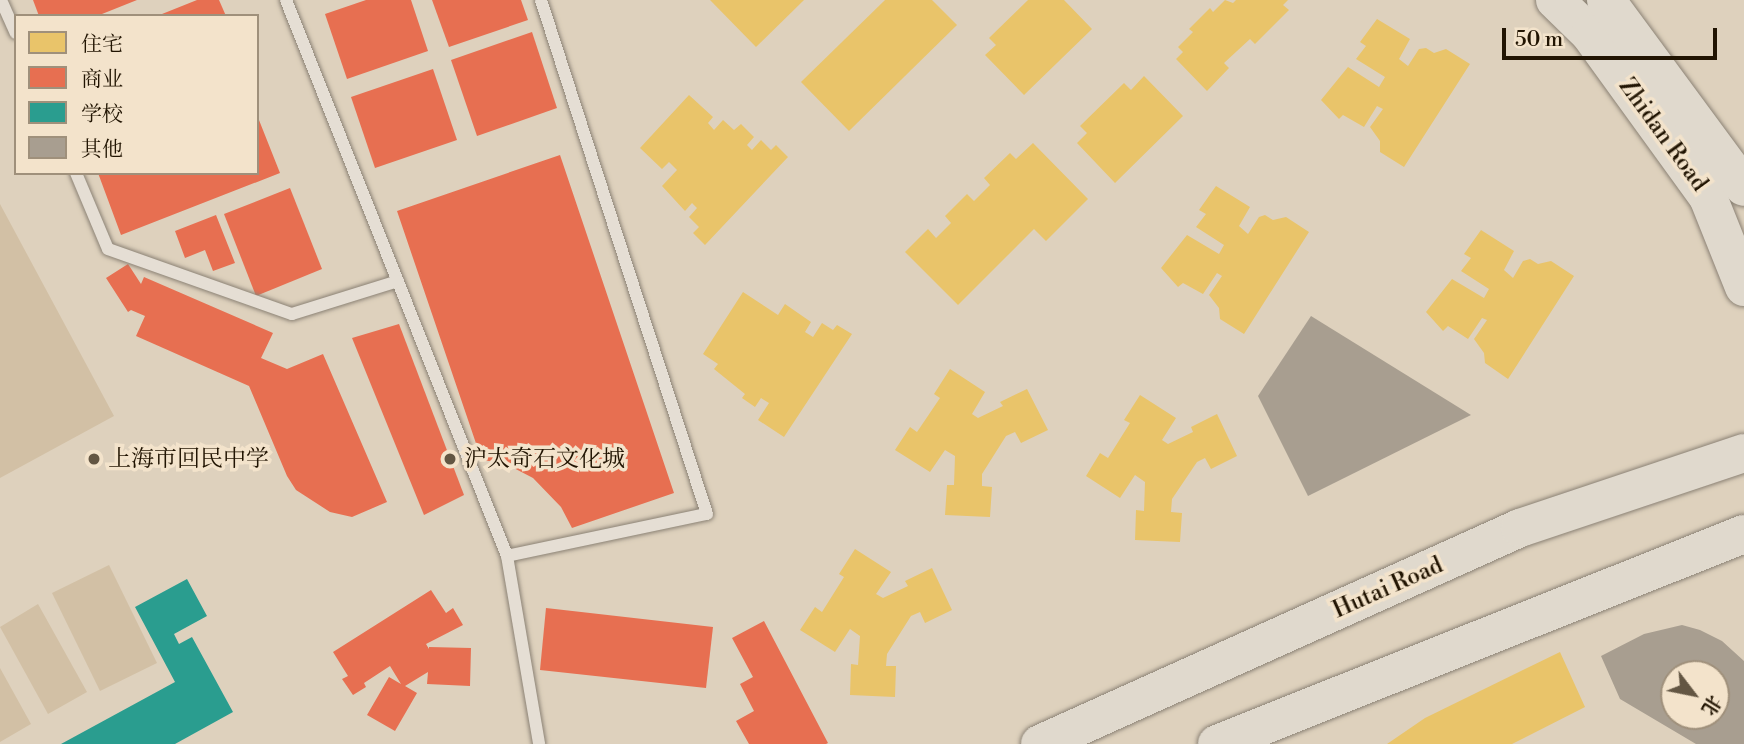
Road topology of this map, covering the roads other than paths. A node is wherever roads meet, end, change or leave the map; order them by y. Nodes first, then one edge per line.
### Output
1 (1, 0) edge
2 (286, 0) edge
3 (541, 0) edge
4 (1555, 0) edge
5 (1606, 0) edge
6 (14, 29) edge
7 (77, 175) edge
8 (1744, 187) edge
9 (398, 281) junction
10 (1744, 287) edge
11 (1744, 453) edge
12 (1744, 534) edge
13 (507, 556) junction
14 (539, 744) edge
15 (1040, 744) edge
16 (1217, 744) edge

1 - 6 lane
2 - 9 lane
3 - 13 lane
4 - 10 main road, Zhidan Road
5 - 8 main road, Zhidan Road
7 - 9 lane
9 - 13 lane
11 - 15 main road, Hutai Road
12 - 16 main road
13 - 14 lane

